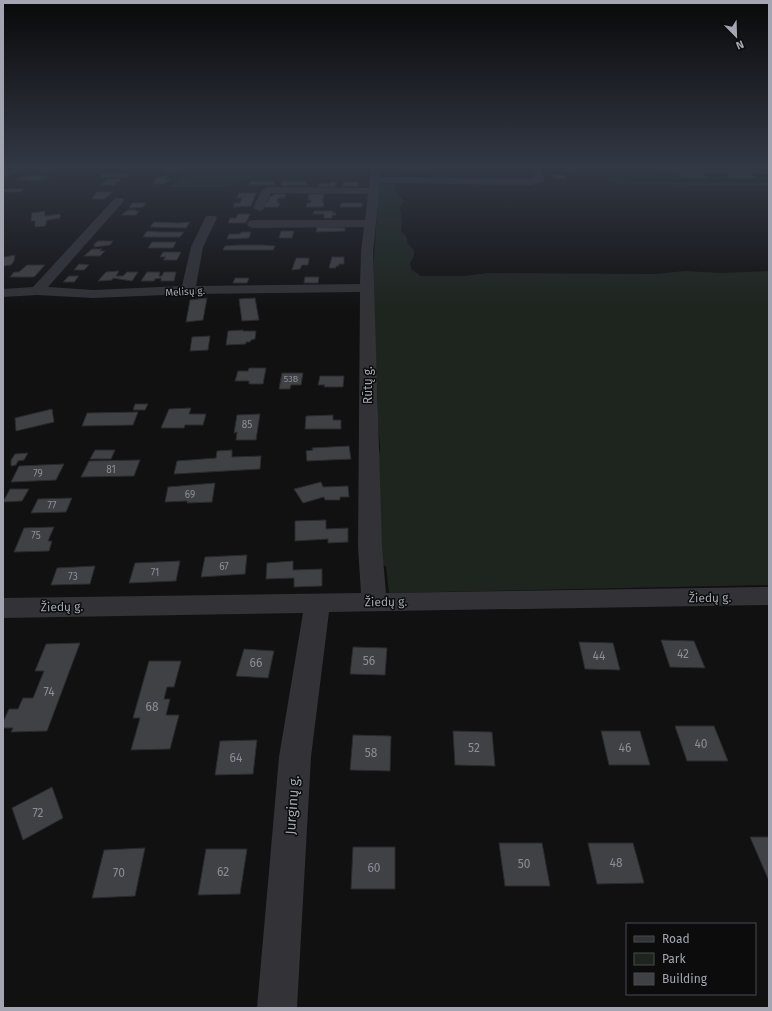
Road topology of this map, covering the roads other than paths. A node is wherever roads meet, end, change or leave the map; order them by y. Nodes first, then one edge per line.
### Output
1 (105, 215) edge
2 (371, 215) edge
3 (212, 218) dead end
4 (370, 223) junction
5 (253, 224) dead end
6 (368, 288) junction
7 (188, 290) junction
8 (37, 291) junction
9 (3, 293) edge
10 (769, 596) edge
11 (374, 602) junction
12 (317, 604) junction
13 (3, 608) edge
14 (277, 1008) edge

1 - 8 street
2 - 4 street, Rūtų g.
3 - 7 street
4 - 5 street
4 - 6 street, Rūtų g.
6 - 7 street, Melisų g.
6 - 11 street, Rūtų g.
7 - 8 street, Melisų g.
8 - 9 street, Melisų g.
10 - 11 street, Žiedų g.
11 - 12 street, Žiedų g.
12 - 13 street, Žiedų g.
12 - 14 street, Jurginų g.

